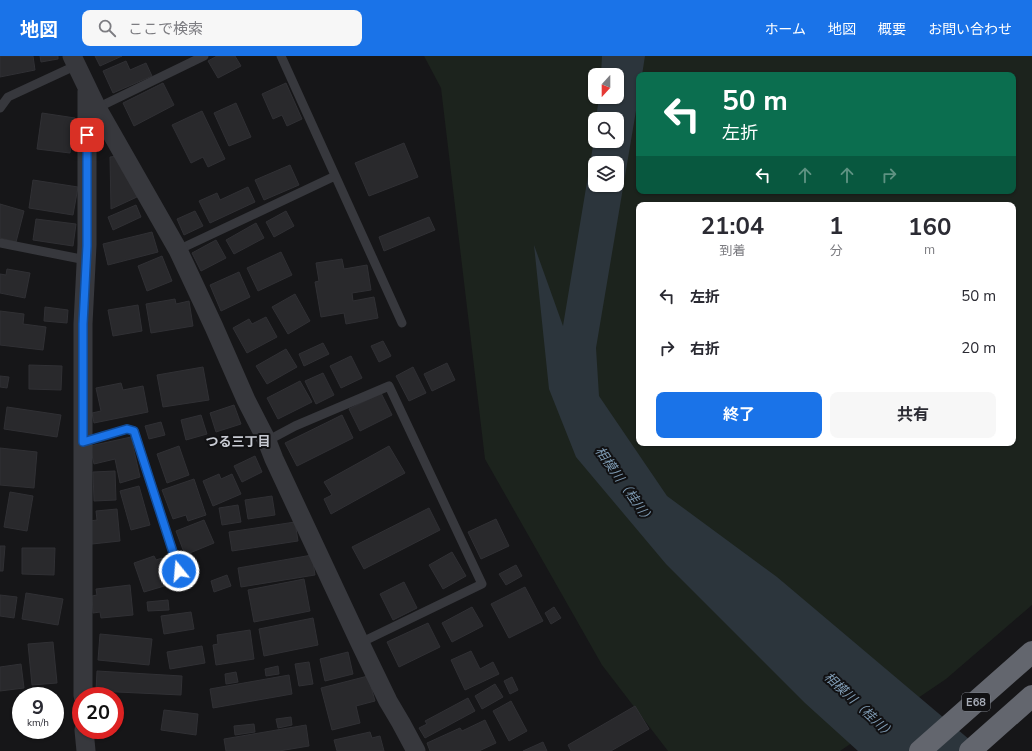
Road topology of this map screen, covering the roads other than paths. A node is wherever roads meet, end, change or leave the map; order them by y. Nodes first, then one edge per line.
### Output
1 (204, 56) edge
2 (281, 56) edge
3 (74, 60) edge
4 (87, 88) junction
5 (0, 108) edge
6 (97, 108) junction
7 (335, 176) junction
8 (0, 243) edge
9 (178, 250) junction
10 (86, 260) junction
11 (402, 323) dead end
12 (267, 441) junction
13 (83, 442) junction
14 (179, 571) dead end
15 (360, 643) junction
16 (1032, 652) edge
17 (83, 687) edge
18 (1032, 696) edge
19 (85, 739) edge
20 (86, 751) edge
21 (416, 751) edge
22 (920, 751) edge
23 (970, 751) edge

1 - 6 lane
2 - 7 lane
3 - 4 street
3 - 5 lane
4 - 6 street
4 - 10 street
6 - 9 street
7 - 9 lane
7 - 11 lane
8 - 10 lane
9 - 12 street
10 - 13 street
12 - 15 street
12 - 15 lane
13 - 14 lane
13 - 17 street
15 - 21 street
16 - 22 highway, E68
18 - 23 highway, E68
19 - 20 street

